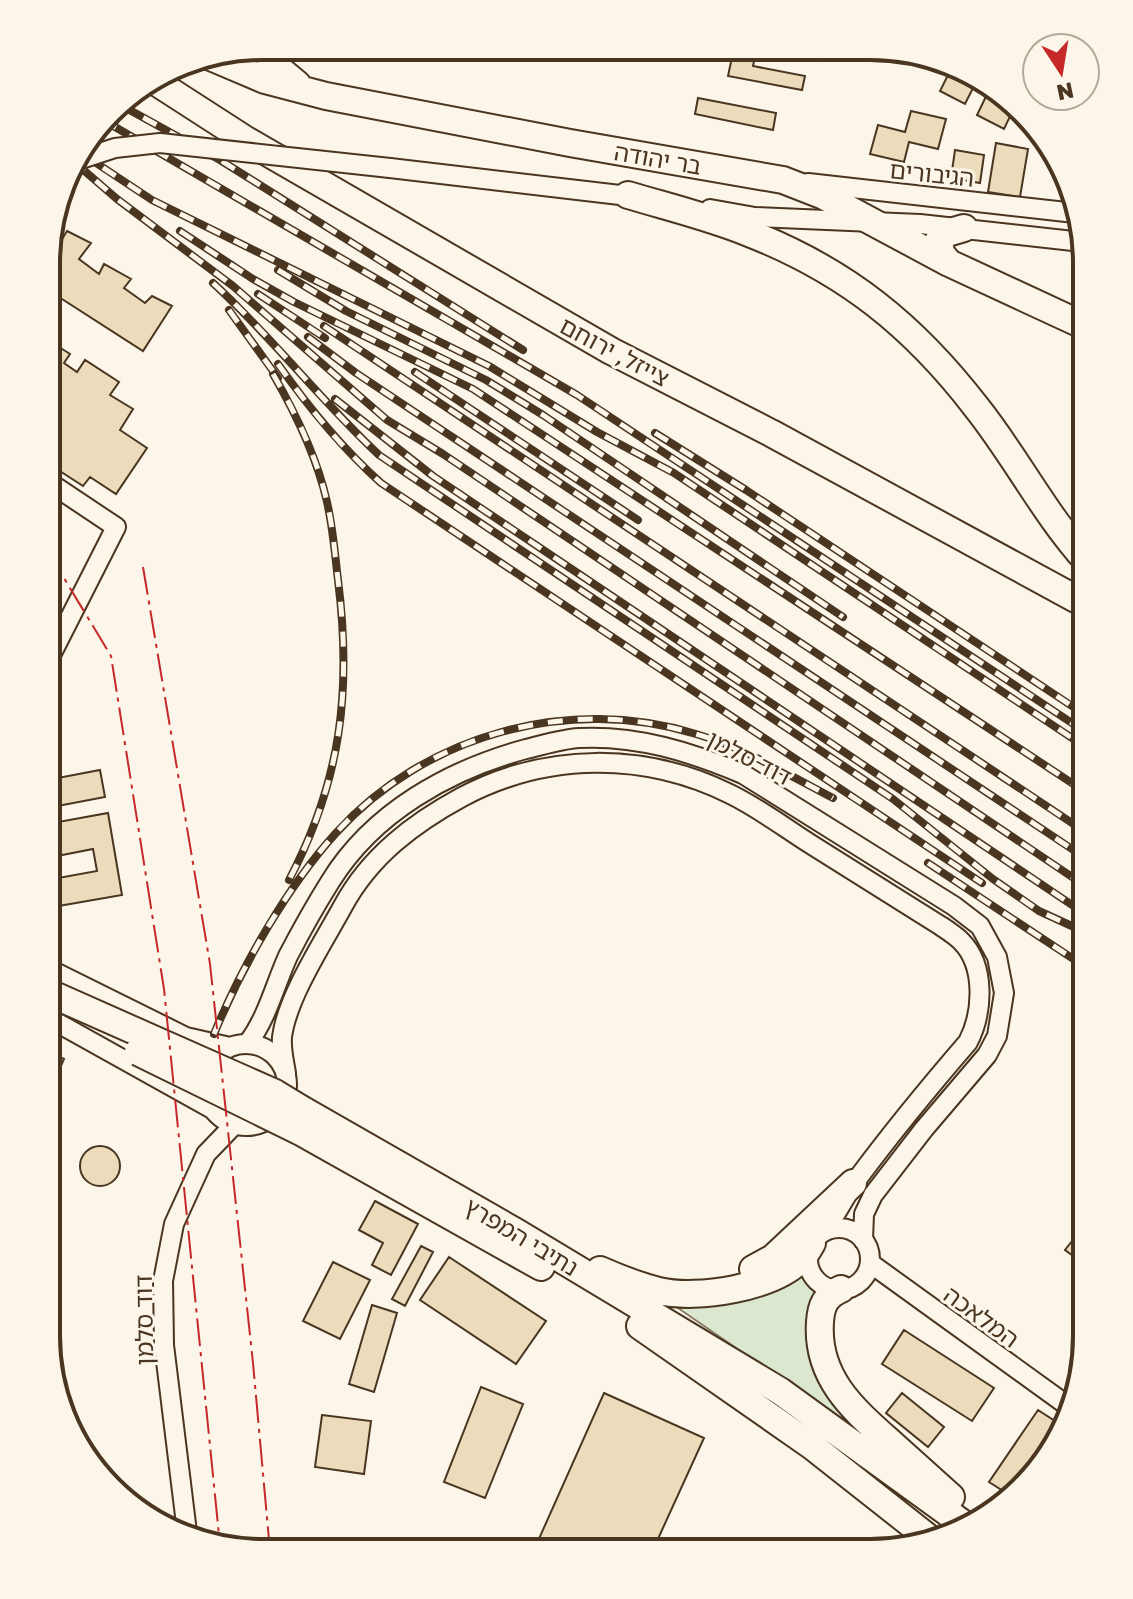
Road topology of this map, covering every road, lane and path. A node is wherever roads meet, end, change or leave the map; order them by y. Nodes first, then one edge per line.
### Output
1 (271, 60) edge
2 (227, 64) edge
3 (163, 86) edge
4 (326, 96) junction
5 (90, 156) edge
6 (783, 180) junction
7 (628, 195) junction
8 (1066, 212) edge
9 (877, 223) junction
10 (964, 228) junction
11 (1072, 241) edge
12 (949, 263) junction
13 (1073, 321) edge
14 (60, 490) edge
15 (1073, 541) edge
16 (1073, 597) edge
17 (60, 637) edge
18 (60, 974) edge
19 (60, 999) edge
20 (60, 1000) edge
21 (60, 1020) edge
22 (60, 1021) edge
23 (186, 1037) junction
24 (239, 1045) junction
25 (286, 1073) junction
26 (212, 1109) junction
27 (301, 1120) junction
28 (234, 1125) junction
29 (853, 1183) junction
30 (516, 1232) junction
31 (816, 1238) junction
32 (863, 1240) junction
33 (870, 1263) junction
34 (841, 1289) junction
35 (660, 1291) junction
36 (1062, 1402) edge
37 (812, 1446) junction
38 (970, 1513) edge
39 (957, 1519) edge
40 (186, 1524) edge
41 (921, 1532) edge
42 (912, 1534) edge

1 - 4 highway
2 - 4 highway, בר יהודה
3 - 16 highway, צייזל, ירוחם
4 - 6 highway, בר יהודה
5 - 7 street, bridge
6 - 8 street, הגיבורים
6 - 9 highway, בר יהודה
7 - 9 street
7 - 15 highway
9 - 10 street
9 - 12 highway, בר יהודה
10 - 11 street
10 - 12 highway
12 - 13 highway, בר יהודה
14 - 17 street
18 - 23 street
19 - 27 highway, נתיבי המפרץ, bridge
20 - 23 street
21 - 27 highway, נתיבי המפרץ, bridge
22 - 26 street
23 - 24 street
24 - 25 street
24 - 26 street
24 - 32 street, דוד סלמן
25 - 28 street
25 - 29 street, דוד סלמן
26 - 28 street
27 - 30 highway, נתיבי המפרץ
27 - 37 highway, נתיבי המפרץ
28 - 40 street, דוד סלמן
29 - 31 street, דוד סלמן
29 - 35 highway
30 - 35 highway
30 - 39 highway, נתיבי המפרץ
31 - 32 street
31 - 34 street
31 - 35 highway
32 - 33 street
33 - 34 street
33 - 36 street, המלאכה
34 - 38 highway
37 - 41 highway, נתיבי המפרץ
37 - 42 highway

